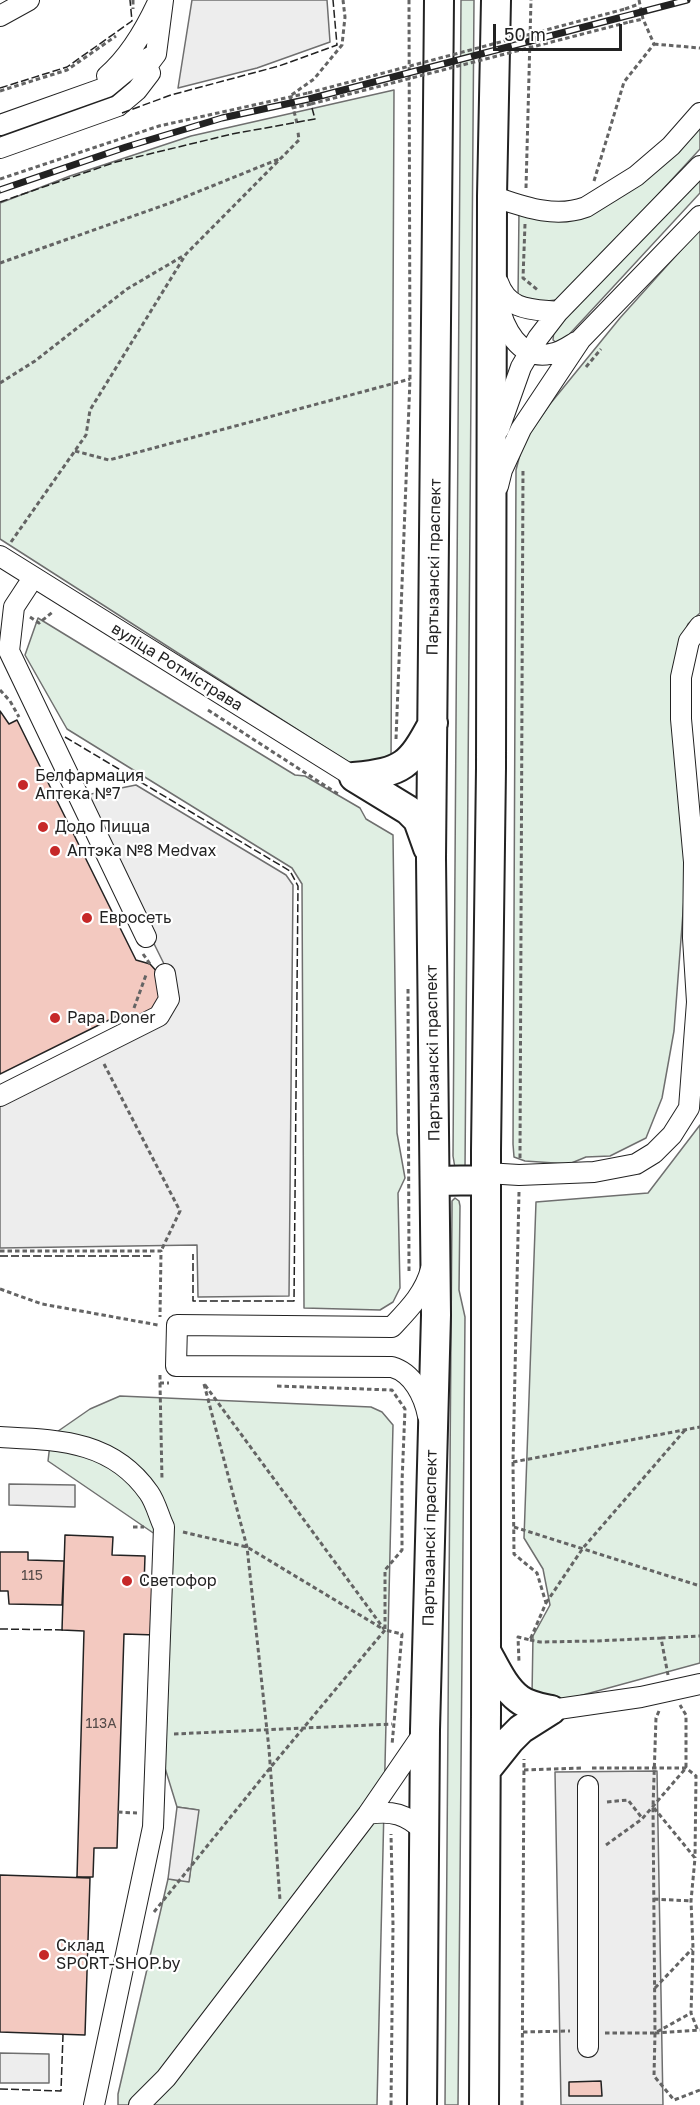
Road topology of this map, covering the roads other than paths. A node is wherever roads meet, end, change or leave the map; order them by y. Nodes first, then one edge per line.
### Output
1 (29, 0) edge
2 (161, 0) edge
3 (439, 0) edge
4 (496, 0) edge
5 (0, 16) edge
6 (156, 54) junction
7 (83, 97) junction
8 (700, 113) edge
9 (0, 125) edge
10 (0, 148) edge
11 (700, 166) edge
12 (492, 196) junction
13 (700, 216) edge
14 (491, 264) junction
15 (558, 312) junction
16 (581, 339) junction
17 (529, 353) junction
18 (491, 456) junction
19 (492, 518) junction
20 (6, 548) edge
21 (33, 578) junction
22 (700, 626) edge
23 (5, 654) edge
24 (433, 723) junction
25 (347, 786) junction
26 (431, 858) junction
27 (146, 937) dead end
28 (158, 969) road end
29 (699, 999) edge
30 (0, 1096) edge
31 (694, 1107) edge
32 (486, 1177) junction
33 (435, 1181) junction
34 (435, 1251) junction
35 (432, 1433) junction
36 (0, 1437) edge
37 (486, 1651) junction
38 (700, 1684) edge
39 (552, 1710) junction
40 (425, 1730) junction
41 (486, 1770) junction
42 (588, 1786) dead end
43 (368, 1814) junction
44 (424, 1831) junction
45 (588, 2039) road end
46 (94, 2105) edge
47 (140, 2105) edge
48 (422, 2105) edge
49 (484, 2105) edge

1 - 5 street
2 - 6 street
2 - 7 street
3 - 24 highway, Партызанскі праспект
4 - 12 highway
6 - 7 street
6 - 10 street
7 - 9 street
8 - 12 street
11 - 15 street
12 - 14 highway
13 - 16 street
14 - 15 street
14 - 17 street
14 - 18 highway
15 - 17 street
16 - 17 street
16 - 19 street
17 - 18 street
18 - 19 highway
19 - 32 highway
20 - 21 street, вуліца Ротмістрава
21 - 23 street
21 - 25 street, вуліца Ротмістрава
22 - 29 street
23 - 27 street
24 - 25 highway
24 - 26 highway, Партызанскі праспект
25 - 26 highway
26 - 33 highway, Партызанскі праспект
28 - 30 street
29 - 31 street
31 - 32 street
32 - 33 highway
32 - 37 highway
33 - 34 highway, Партызанскі праспект
34 - 35 highway, Партызанскі праспект
34 - 35 street
35 - 40 highway, Партызанскі праспект
36 - 46 street
37 - 39 highway
37 - 41 highway
38 - 39 street
39 - 41 highway
40 - 43 street
40 - 44 highway, Партызанскі праспект
41 - 49 highway
42 - 45 street
43 - 44 street
43 - 47 street
44 - 48 highway, Партызанскі праспект

